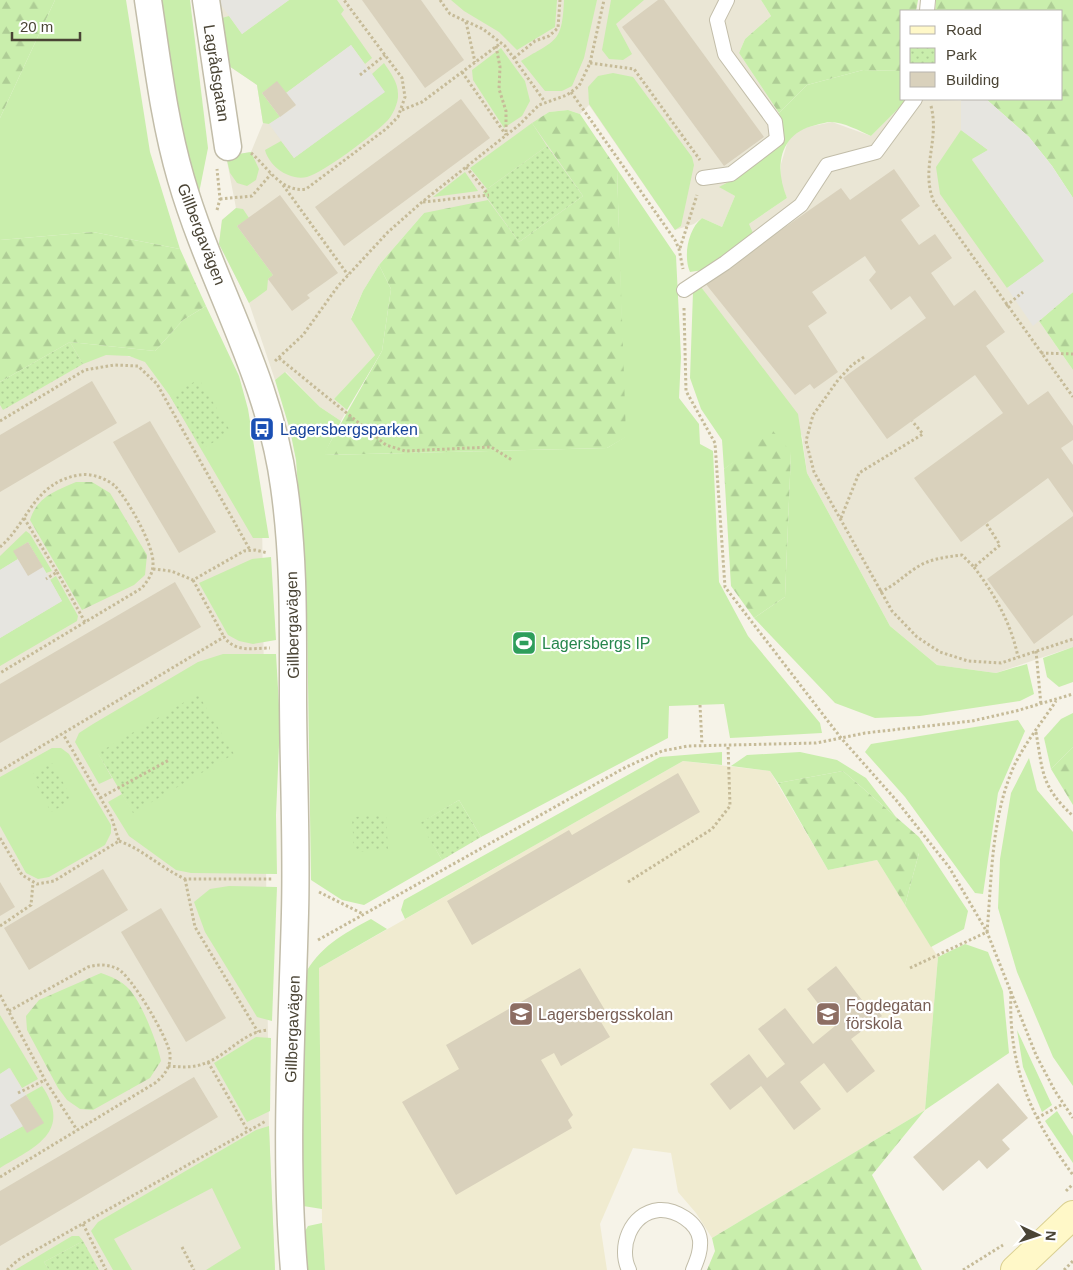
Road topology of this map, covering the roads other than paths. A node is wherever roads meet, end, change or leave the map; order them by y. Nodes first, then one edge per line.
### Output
1 (148, 0) edge
2 (206, 0) edge
3 (728, 0) edge
4 (913, 100) edge
5 (228, 146) road end
6 (703, 178) road end
7 (684, 290) road end
8 (1073, 1214) edge
9 (294, 1270) edge
10 (629, 1270) edge
11 (693, 1270) edge
12 (1015, 1270) edge

1 - 9 street, Gillbergavägen
2 - 5 street, Lagrådsgatan
3 - 6 lane
4 - 7 lane
8 - 12 main road
10 - 11 lane

